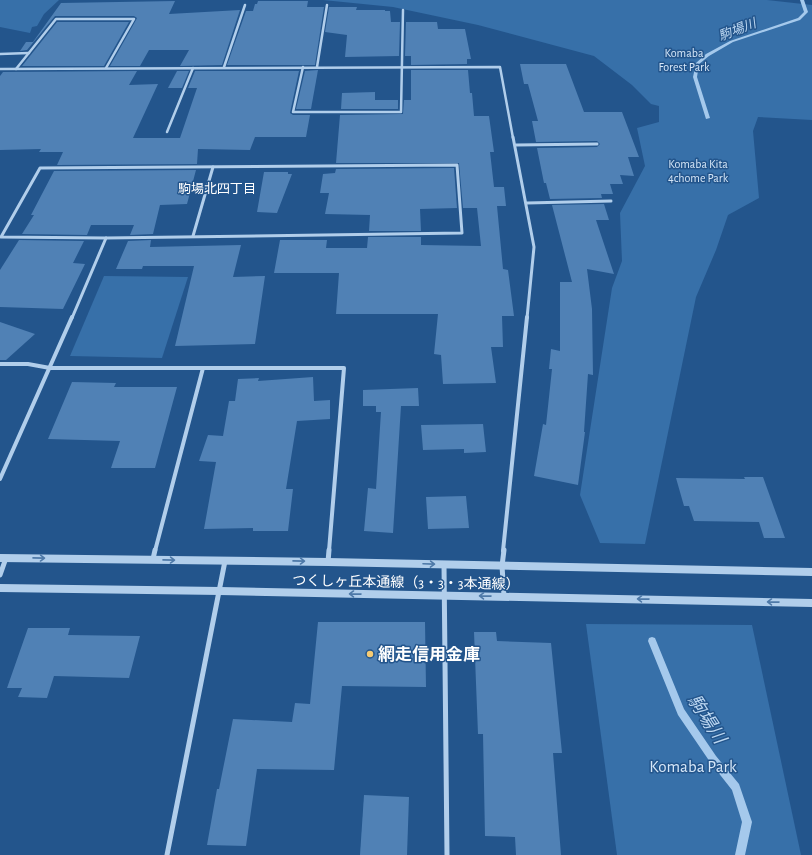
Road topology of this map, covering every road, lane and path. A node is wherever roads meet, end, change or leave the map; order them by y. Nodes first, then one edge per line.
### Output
1 (245, 5) dead end
2 (327, 5) dead end
3 (403, 10) dead end
4 (29, 53) junction
5 (0, 54) edge
6 (403, 66) junction
7 (224, 67) junction
8 (303, 67) junction
9 (317, 67) junction
10 (16, 68) junction
11 (106, 68) junction
12 (192, 68) junction
13 (0, 69) edge
14 (167, 132) dead end
15 (597, 144) dead end
16 (516, 145) junction
17 (214, 167) junction
18 (611, 201) dead end
19 (527, 203) junction
20 (193, 236) junction
21 (0, 238) edge
22 (106, 238) junction
23 (0, 364) edge
24 (50, 368) junction
25 (203, 368) junction
26 (0, 479) edge
27 (3, 558) edge
28 (152, 559) junction
29 (226, 560) junction
30 (328, 562) junction
31 (444, 565) junction
32 (502, 566) junction
33 (812, 572) edge
34 (0, 575) edge
35 (0, 588) edge
36 (220, 591) junction
37 (444, 596) junction
38 (504, 596) junction
39 (812, 603) edge
40 (167, 855) edge
41 (447, 855) edge

1 - 7 street
2 - 9 street
3 - 6 street
4 - 5 street
4 - 10 street
4 - 11 street
6 - 8 street
6 - 9 street
6 - 16 street
7 - 8 street
7 - 12 street
8 - 9 street
10 - 11 street
10 - 13 street
11 - 12 street
12 - 14 street
15 - 16 street
16 - 19 street
17 - 20 street
17 - 20 street
17 - 21 street
18 - 19 street
19 - 32 street
20 - 22 street
21 - 22 street
22 - 24 street
23 - 24 street
24 - 25 street
24 - 26 street
25 - 28 street
25 - 30 street
27 -> 28 street, つくしヶ丘本通線（3・3・3本通線）
27 - 34 street
28 -> 29 street, つくしヶ丘本通線（3・3・3本通線）
29 -> 30 street, つくしヶ丘本通線（3・3・3本通線）
29 - 36 street
30 -> 31 street, つくしヶ丘本通線（3・3・3本通線）
31 - 32 street, つくしヶ丘本通線（3・3・3本通線）
31 - 37 street
32 - 33 street, つくしヶ丘本通線（3・3・3本通線）
32 - 38 street
35 - 36 street, つくしヶ丘本通線（3・3・3本通線）
37 -> 36 street, つくしヶ丘本通線（3・3・3本通線）
36 - 40 street
38 -> 37 street, つくしヶ丘本通線（3・3・3本通線）
37 - 41 street
39 -> 38 street, つくしヶ丘本通線（3・3・3本通線）

